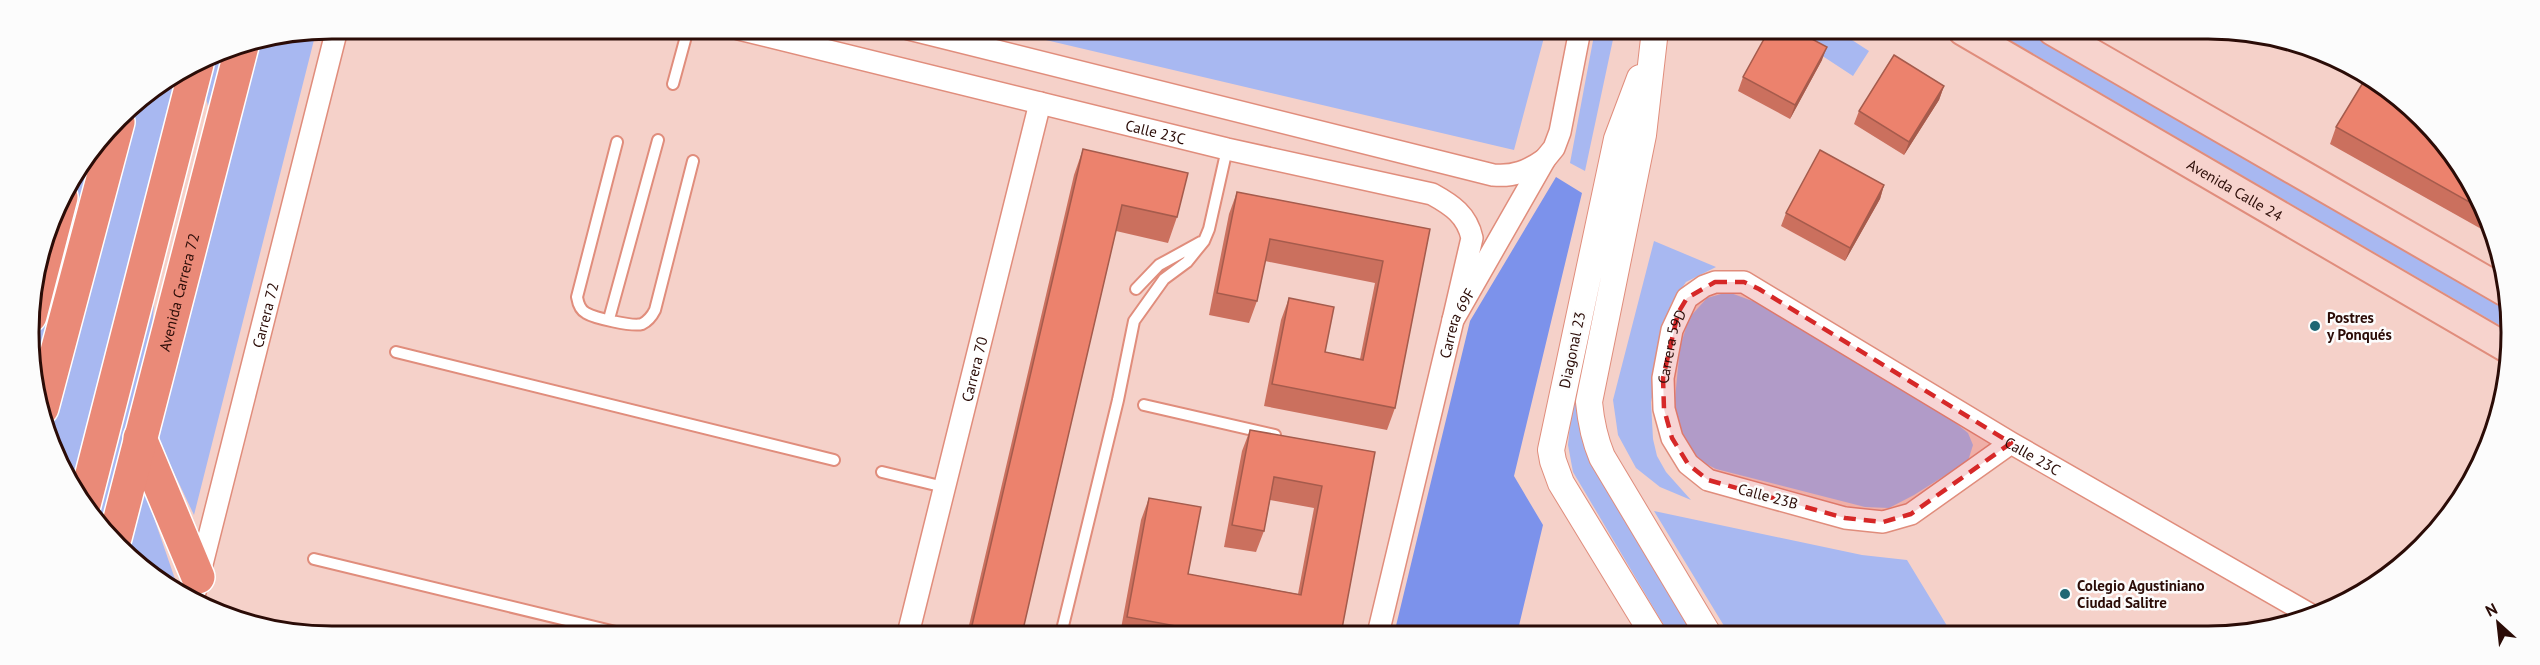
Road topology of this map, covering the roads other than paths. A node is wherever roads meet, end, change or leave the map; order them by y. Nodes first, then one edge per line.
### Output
1 (334, 39) edge
2 (685, 39) edge
3 (780, 39) edge
4 (949, 39) edge
5 (1578, 39) edge
6 (1653, 39) edge
7 (1977, 39) edge
8 (2067, 39) edge
9 (240, 54) edge
10 (194, 78) edge
11 (673, 84) dead end
12 (1040, 103) junction
13 (114, 137) edge
14 (658, 140) dead end
15 (618, 142) dead end
16 (1227, 148) junction
17 (213, 156) junction
18 (1545, 159) junction
19 (693, 161) dead end
20 (1204, 241) junction
21 (2497, 287) edge
22 (1136, 289) dead end
23 (1759, 289) joint
24 (609, 320) junction
25 (1453, 320) junction
26 (2500, 344) edge
27 (396, 351) dead end
28 (46, 394) edge
29 (1144, 405) dead end
30 (140, 438) junction
31 (1672, 438) joint
32 (1292, 439) edge
33 (2011, 443) junction
34 (834, 460) dead end
35 (882, 472) dead end
36 (944, 487) junction
37 (87, 494) edge
38 (117, 531) edge
39 (314, 559) dead end
40 (196, 589) edge
41 (2302, 610) edge
42 (591, 626) edge
43 (910, 626) edge
44 (1063, 626) edge
45 (1380, 626) edge
46 (1644, 626) edge
47 (1703, 626) edge

1 - 40 street, Carrera 72
2 - 11 lane
3 - 12 street, Calle 23C
4 - 18 street
5 - 18 street, Carrera 69F
6 - 46 street, Diagonal 23
6 - 47 street, Diagonal 23
7 - 26 main road, Avenida Calle 24
8 - 21 main road
9 - 17 highway, Avenida Carrera 72
10 - 17 highway
10 - 37 highway
12 - 16 street, Calle 23C
12 - 36 street, Carrera 70
13 - 28 highway
14 - 24 lane
15 - 24 lane
16 - 20 lane
16 - 25 street, Calle 23C
17 - 30 highway, Avenida Carrera 72
18 - 25 street, Carrera 69F
19 - 24 lane
20 - 22 lane
20 - 44 lane
23 - 31 street, Carrera 59D
23 - 33 street, Calle 23C
25 - 45 street, Carrera 69F
27 - 34 lane
29 - 32 lane
30 - 38 highway, Avenida Carrera 72
30 - 40 highway
31 - 33 street, Calle 23B
33 - 41 street, Calle 23C
35 - 36 lane
36 - 43 street, Carrera 70
39 - 42 lane

